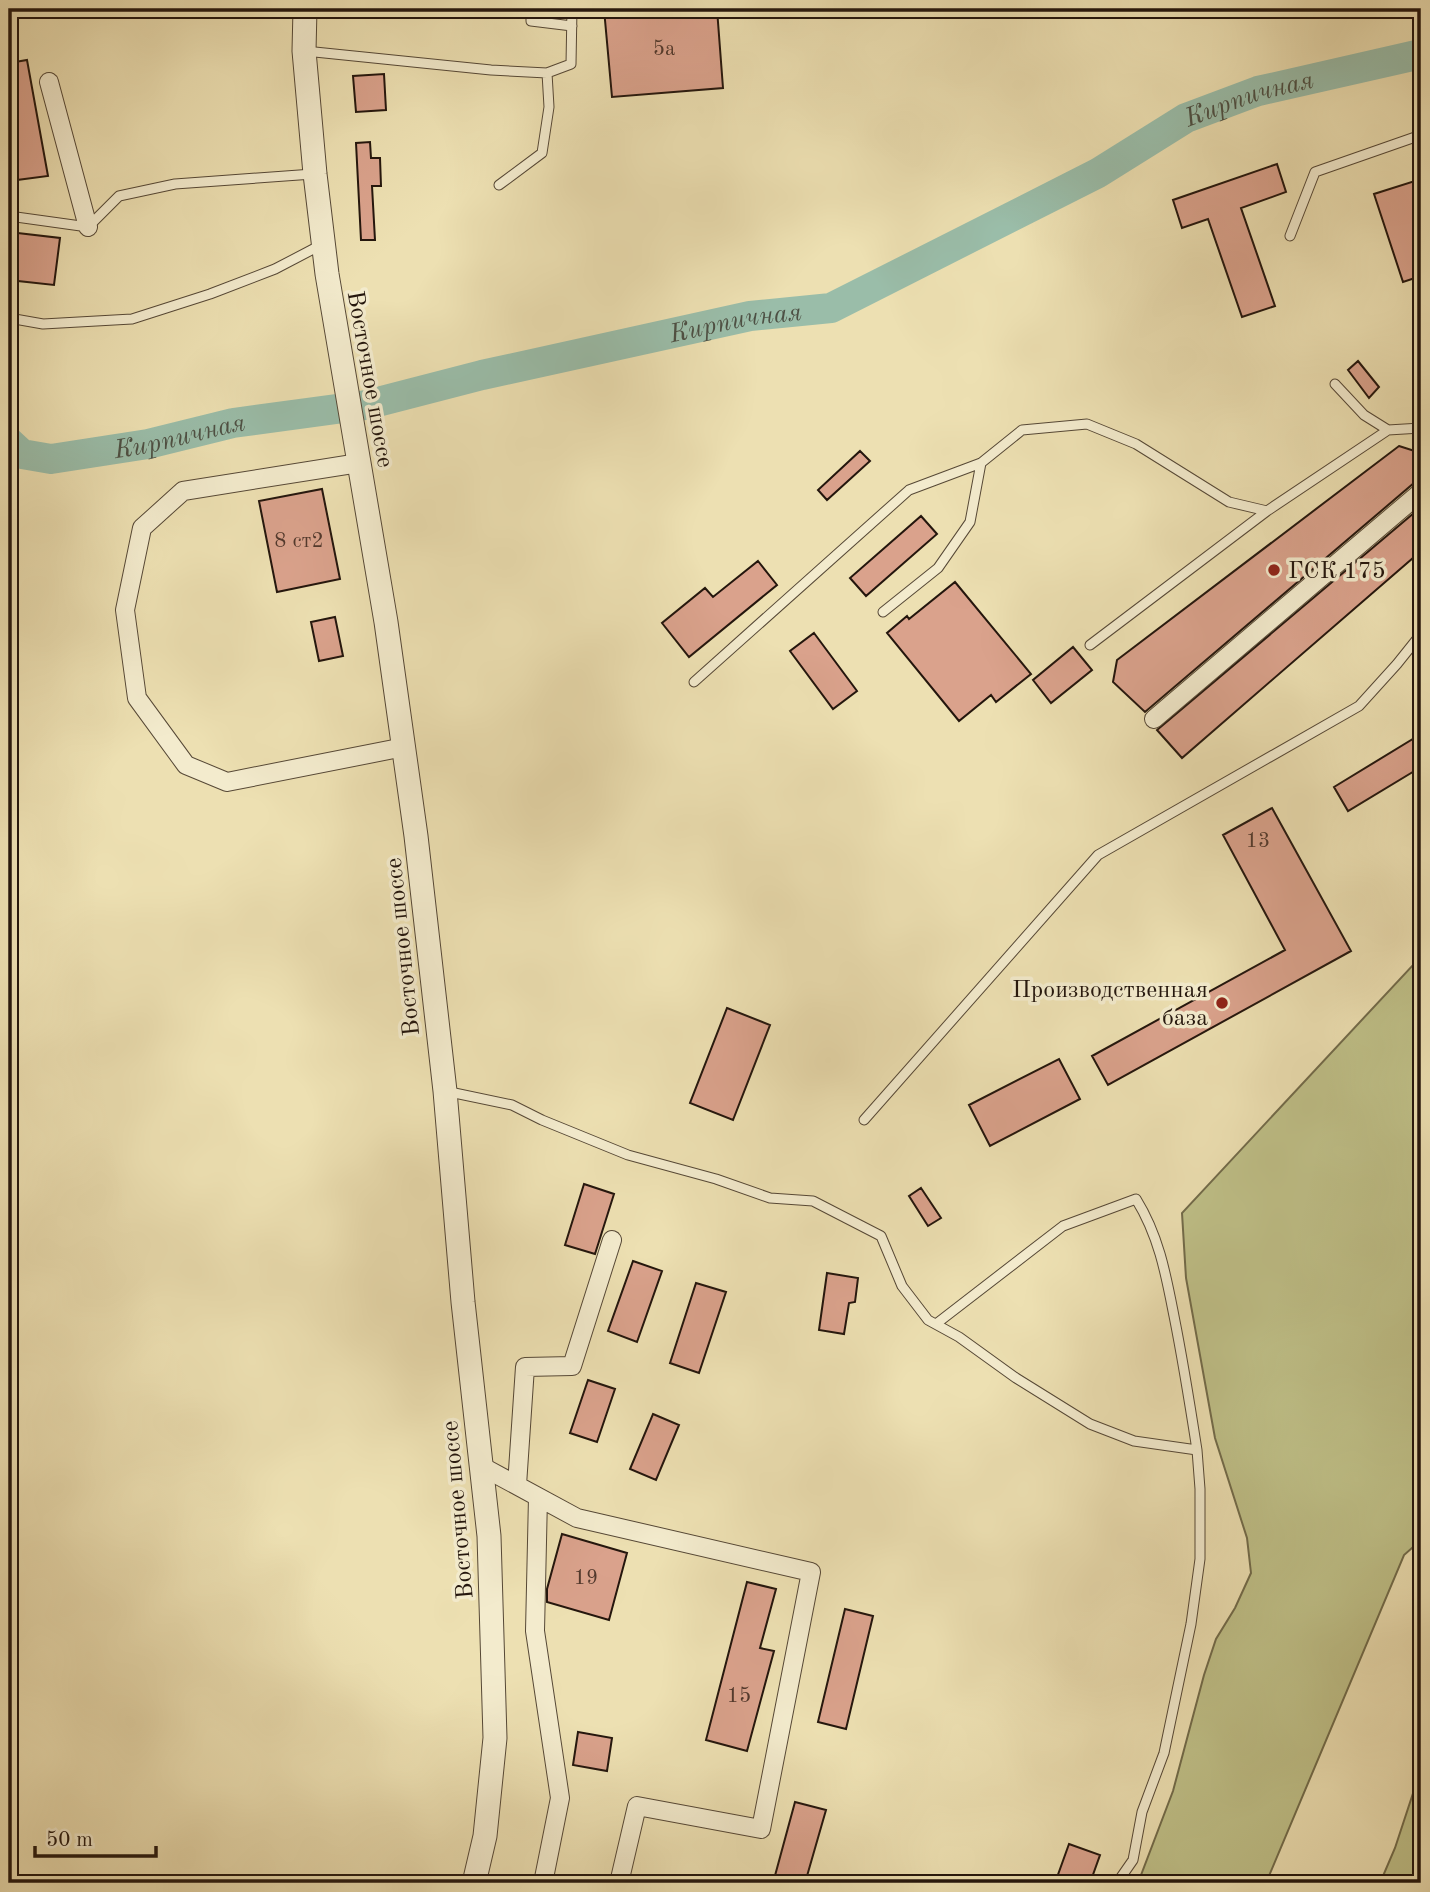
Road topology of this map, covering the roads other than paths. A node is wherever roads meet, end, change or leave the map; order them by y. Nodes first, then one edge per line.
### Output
1 (305, 9) edge
2 (531, 9) edge
3 (572, 9) edge
4 (572, 26) junction
5 (304, 51) junction
6 (547, 72) junction
7 (49, 82) dead end
8 (1421, 135) edge
9 (315, 174) junction
10 (499, 185) dead end
11 (9, 216) edge
12 (88, 227) junction
13 (1290, 236) dead end
14 (323, 243) junction
15 (9, 318) edge
16 (1335, 384) dead end
17 (1421, 428) edge
18 (1388, 430) junction
19 (359, 463) junction
20 (981, 463) junction
21 (1421, 492) edge
22 (1267, 511) junction
23 (884, 612) dead end
24 (1421, 634) edge
25 (1090, 645) dead end
26 (694, 682) dead end
27 (1154, 719) dead end
28 (404, 747) junction
29 (444, 1091) junction
30 (864, 1121) dead end
31 (612, 1240) dead end
32 (936, 1324) junction
33 (1197, 1450) junction
34 (481, 1466) junction
35 (517, 1485) junction
36 (538, 1497) junction
37 (474, 1883) edge
38 (543, 1883) edge
39 (619, 1883) edge
40 (1116, 1883) edge

1 - 5 street, Восточное шоссе
2 - 4 lane
3 - 4 lane
4 - 6 lane
5 - 6 lane
5 - 9 street, Восточное шоссе
6 - 10 lane
7 - 12 street
8 - 13 lane
9 - 12 lane
9 - 14 street, Восточное шоссе
11 - 12 lane
14 - 15 lane
14 - 19 street, Восточное шоссе
16 - 18 lane
17 - 18 lane
18 - 22 lane
19 - 28 street, Восточное шоссе
19 - 28 street
20 - 22 lane
20 - 23 lane
20 - 26 lane
21 - 27 street
22 - 25 lane
24 - 30 lane
28 - 29 street, Восточное шоссе
29 - 32 lane
29 - 34 street, Восточное шоссе
31 - 35 street
32 - 33 lane
32 - 33 lane
33 - 40 lane
34 - 35 street
34 - 37 street, Восточное шоссе
35 - 36 street
36 - 38 street
36 - 39 street

